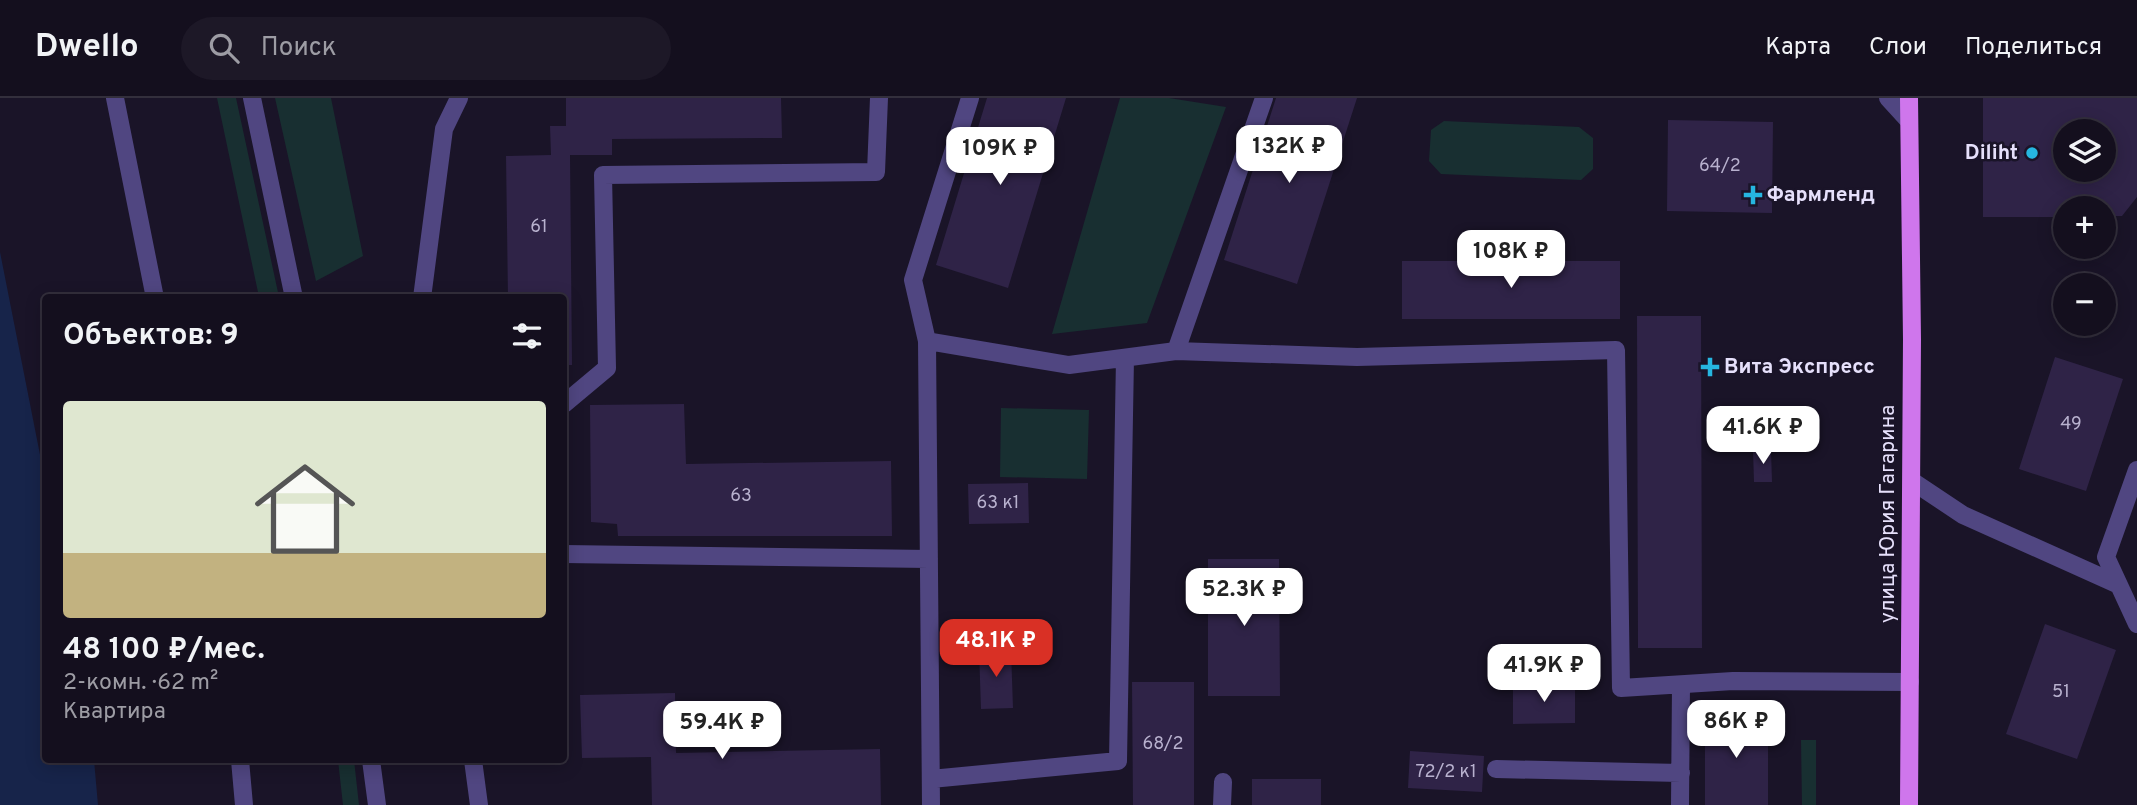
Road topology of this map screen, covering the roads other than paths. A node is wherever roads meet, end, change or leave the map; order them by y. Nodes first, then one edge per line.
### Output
1 (115, 98) edge
2 (252, 98) edge
3 (459, 98) edge
4 (879, 98) edge
5 (970, 98) edge
6 (1264, 98) edge
7 (1888, 98) edge
8 (1909, 98) edge
9 (1909, 121) junction
10 (154, 294) edge
11 (293, 294) edge
12 (423, 294) edge
13 (927, 341) junction
14 (1176, 351) junction
15 (1125, 358) junction
16 (567, 401) edge
17 (2137, 470) edge
18 (1912, 481) junction
19 (567, 554) edge
20 (929, 559) junction
21 (2119, 585) junction
22 (2137, 624) edge
23 (1910, 682) junction
24 (1682, 685) junction
25 (240, 763) edge
26 (371, 763) edge
27 (473, 763) edge
28 (1496, 769) dead end
29 (1681, 773) junction
30 (931, 779) junction
31 (1223, 782) dead end
32 (244, 805) edge
33 (377, 805) edge
34 (479, 805) edge
35 (931, 805) edge
36 (1222, 805) edge
37 (1680, 805) edge
38 (1909, 805) edge

1 - 10 street
2 - 11 street
3 - 12 street
4 - 16 street
5 - 13 street
6 - 14 street
7 - 9 street
8 - 9 main road, улица Юрия Гагарина
9 - 18 main road, улица Юрия Гагарина
13 - 15 street
13 - 20 street
14 - 15 street
14 - 24 street
15 - 30 street
17 - 21 street
18 - 21 street
18 - 23 main road, улица Юрия Гагарина
19 - 20 street
20 - 30 street
21 - 22 street
23 - 24 street
23 - 38 main road, улица Юрия Гагарина
24 - 29 street
25 - 32 street
26 - 33 street
27 - 34 street
28 - 29 street
29 - 37 street
30 - 35 street
31 - 36 street

